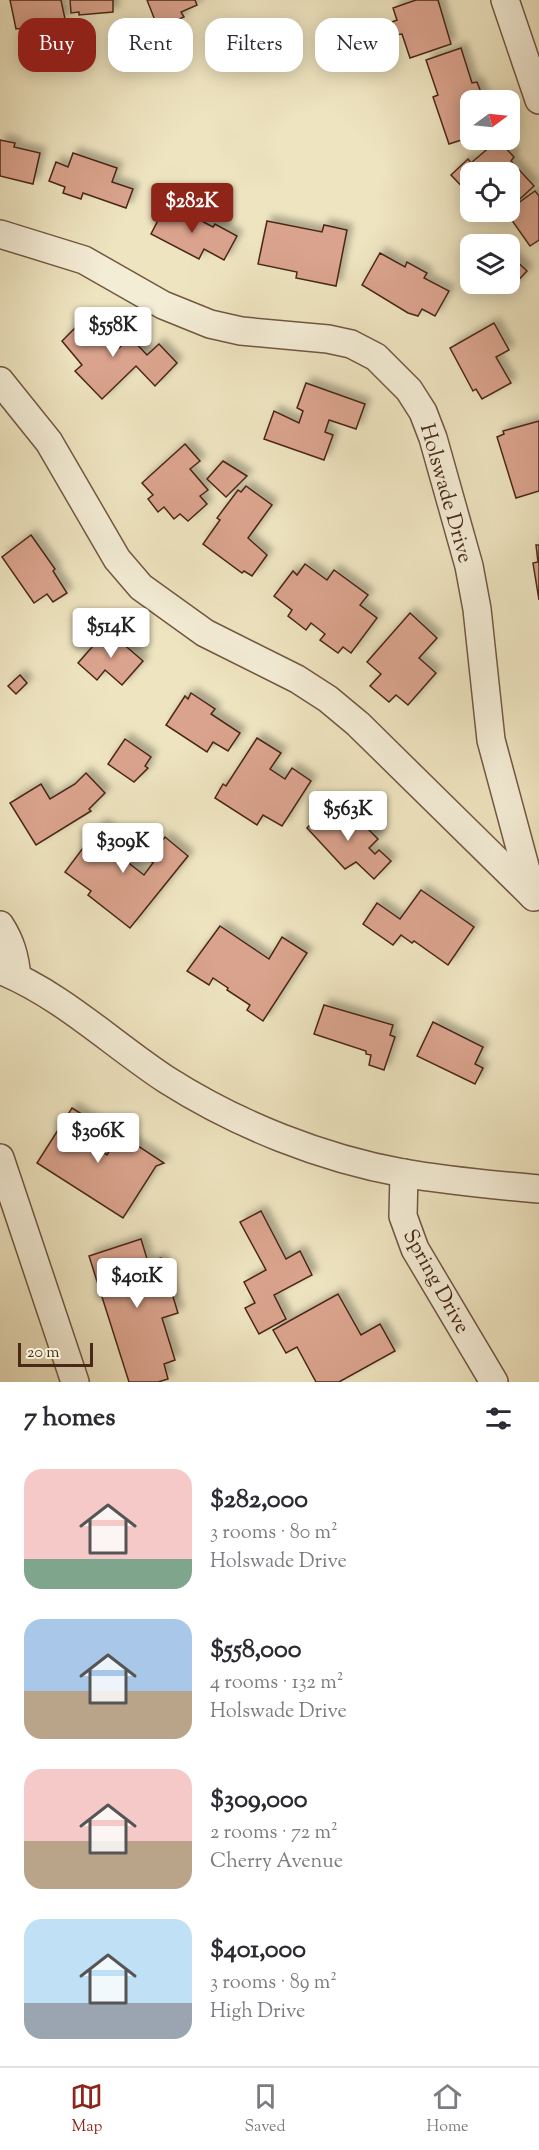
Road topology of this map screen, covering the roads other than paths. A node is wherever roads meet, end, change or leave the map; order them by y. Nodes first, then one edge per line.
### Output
1 (505, 0) edge
2 (539, 100) edge
3 (0, 234) edge
4 (0, 381) edge
5 (536, 899) edge
6 (0, 925) edge
7 (9, 974) edge
8 (0, 1158) edge
9 (404, 1173) junction
10 (539, 1189) edge
11 (75, 1382) edge
12 (494, 1382) edge

1 - 2 street
3 - 5 street, Holswade Drive
4 - 5 street
6 - 7 street
7 - 9 street
8 - 11 street
9 - 10 street
9 - 12 street, Spring Drive

